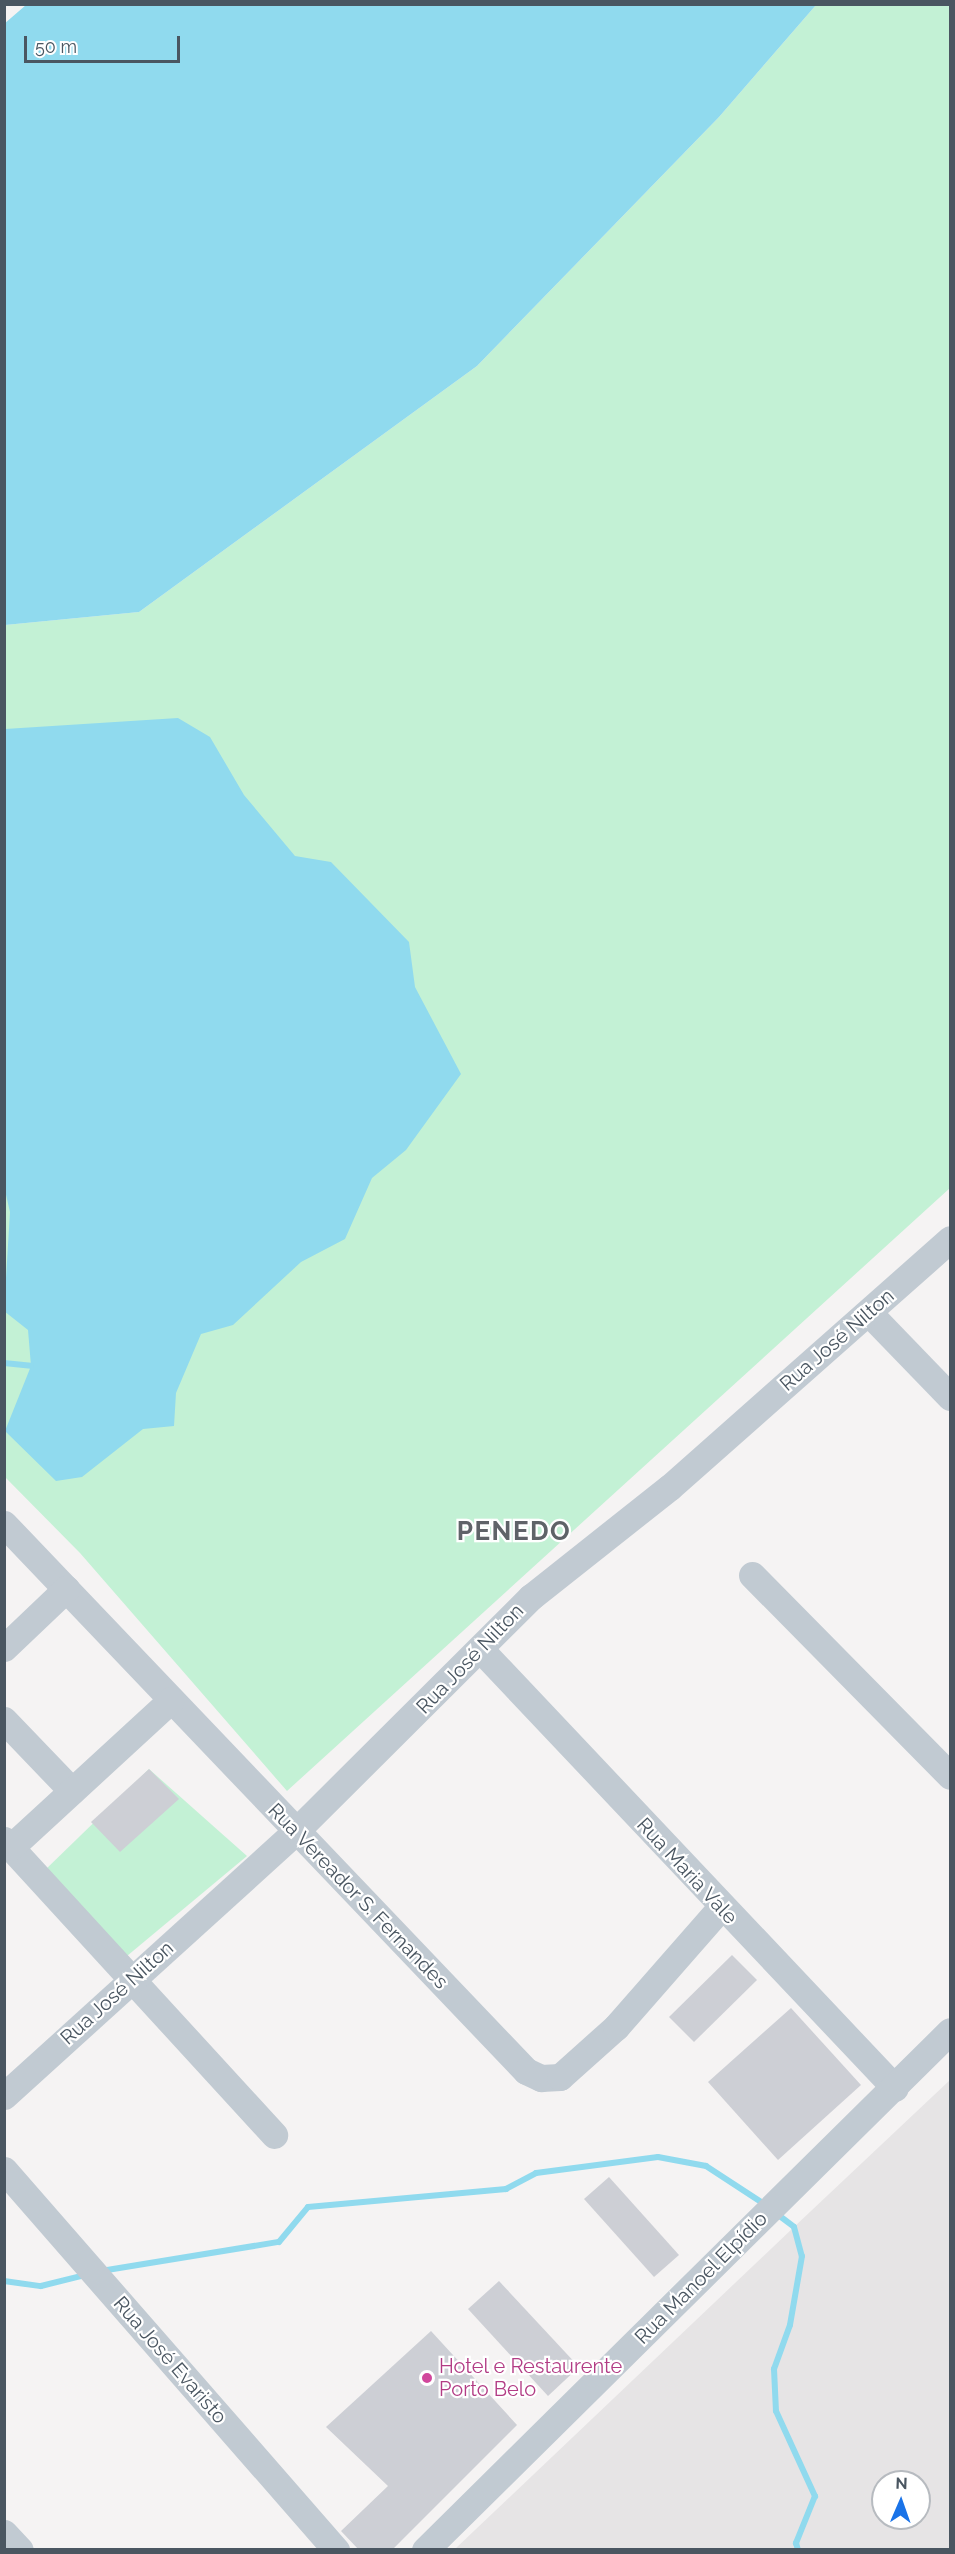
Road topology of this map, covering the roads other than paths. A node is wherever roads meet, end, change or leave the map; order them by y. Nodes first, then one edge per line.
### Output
1 (951, 1239) edge
2 (869, 1313) junction
3 (951, 1397) edge
4 (4, 1524) edge
5 (752, 1575) dead end
6 (66, 1589) junction
7 (4, 1648) edge
8 (482, 1651) junction
9 (171, 1700) junction
10 (4, 1720) edge
11 (951, 1776) edge
12 (72, 1791) junction
13 (296, 1831) junction
14 (8, 1843) edge
15 (721, 1907) junction
16 (131, 1980) junction
17 (951, 2031) edge
18 (895, 2088) junction
19 (4, 2096) edge
20 (274, 2135) dead end
21 (4, 2170) edge
22 (4, 2533) edge
23 (20, 2550) edge
24 (336, 2550) edge
25 (425, 2550) edge

1 - 2 street, Rua José Nilton
2 - 3 street
2 - 8 street, Rua José Nilton
4 - 6 street, Rua Vereador S. Fernandes
5 - 11 street
6 - 7 street
6 - 9 street, Rua Vereador S. Fernandes
8 - 13 street, Rua José Nilton
8 - 15 street, Rua Maria Vale
9 - 12 street
9 - 13 street, Rua Vereador S. Fernandes
10 - 12 street
12 - 14 street
13 - 15 street, Rua Vereador S. Fernandes
13 - 16 street, Rua José Nilton
14 - 16 street
15 - 18 street, Rua Maria Vale
16 - 19 street, Rua José Nilton
16 - 20 street
17 - 18 street, Rua Manoel Elpídio
18 - 25 street, Rua Manoel Elpídio
21 - 24 street, Rua José Evaristo
22 - 23 street

